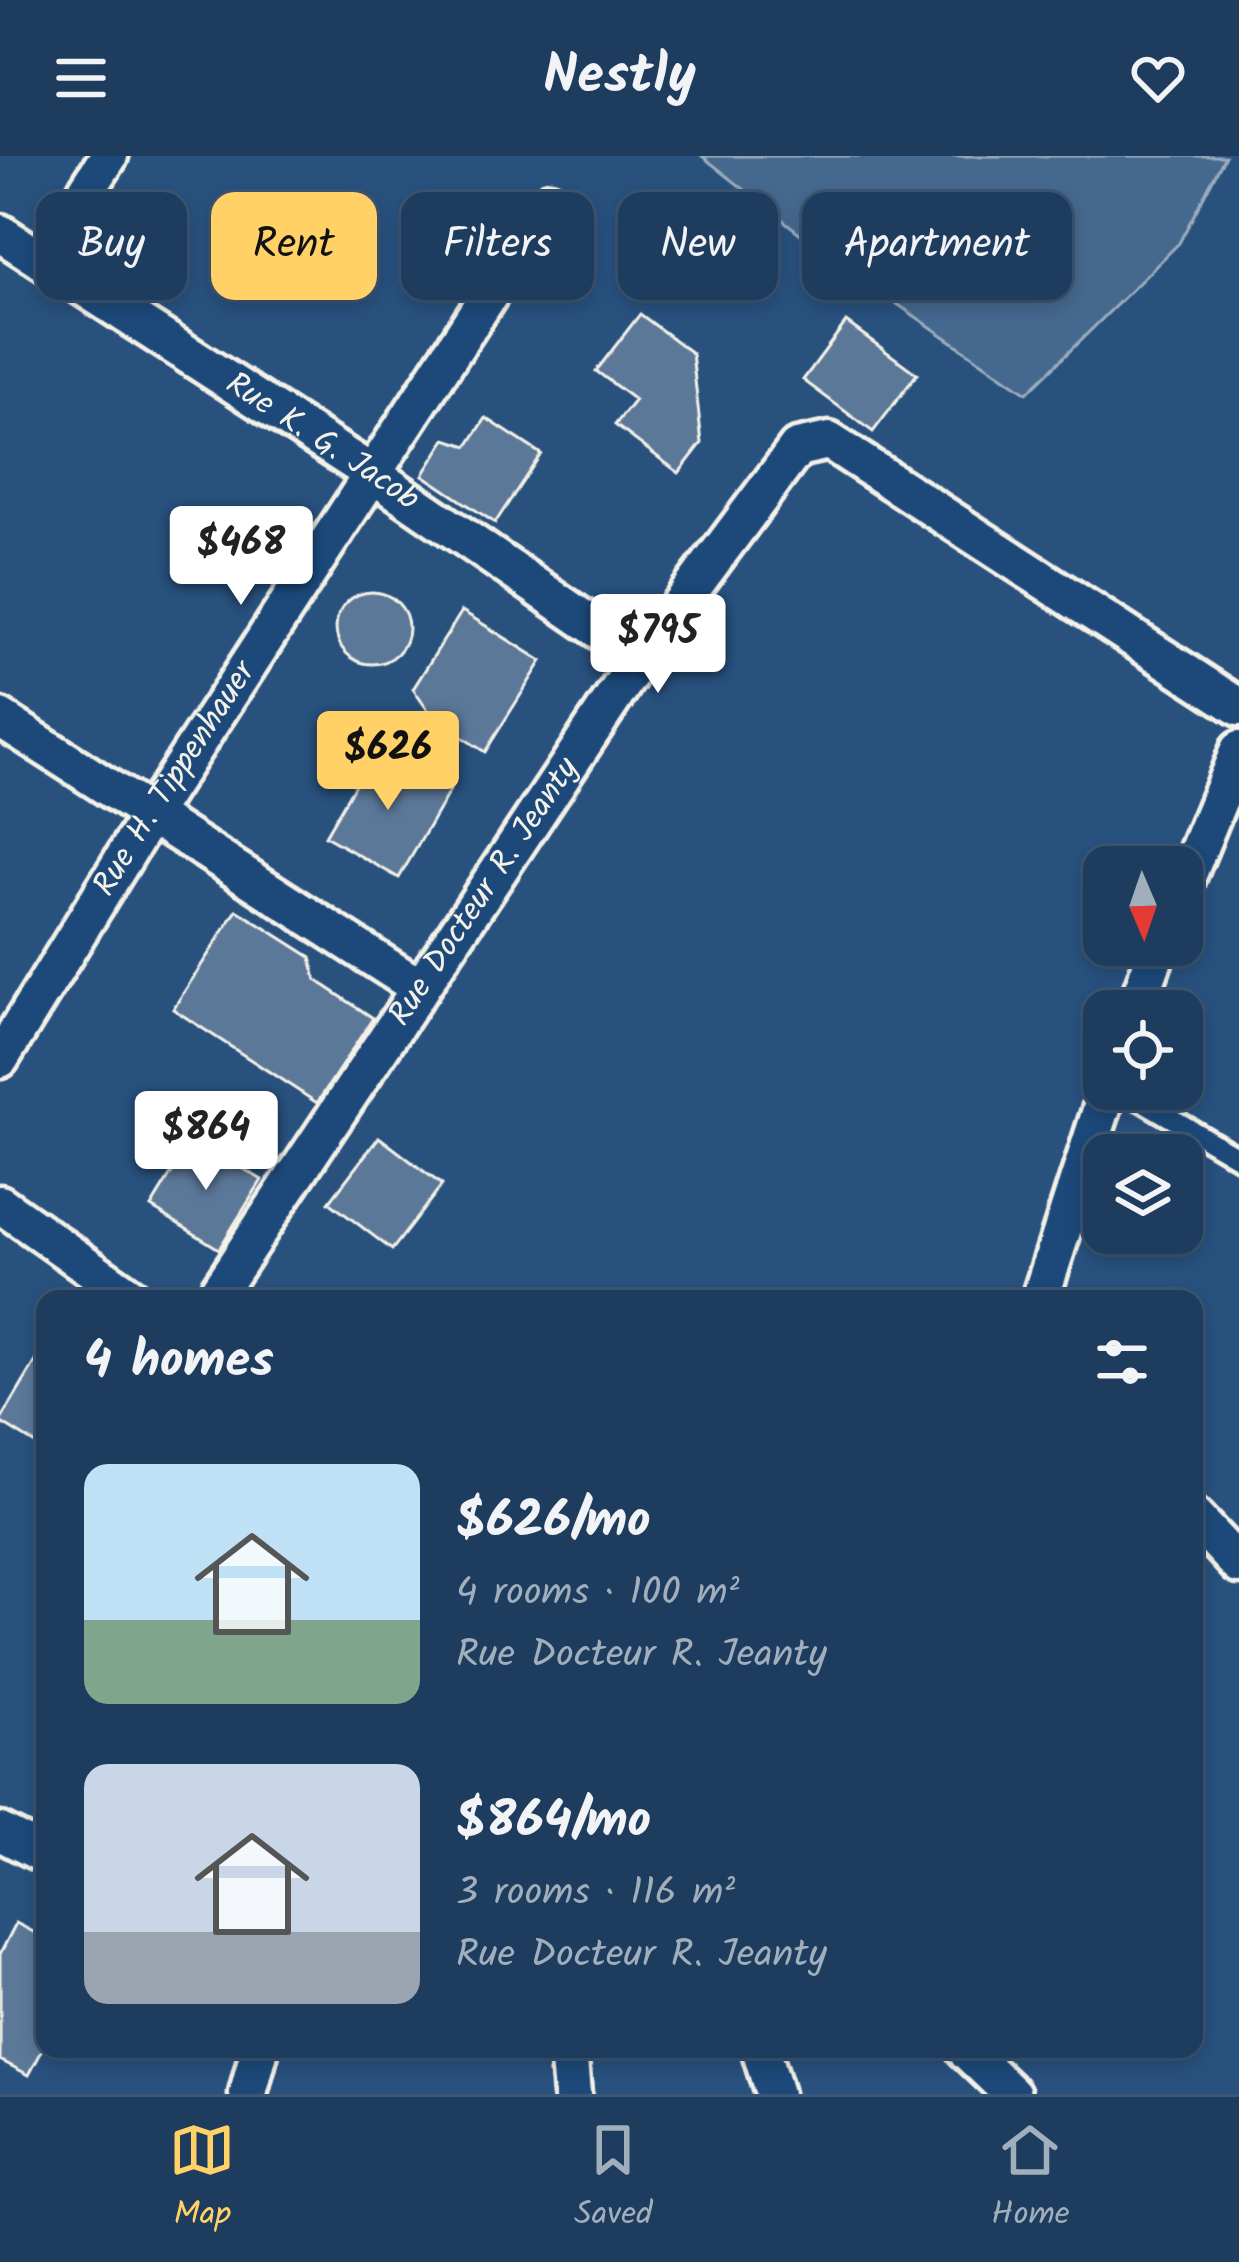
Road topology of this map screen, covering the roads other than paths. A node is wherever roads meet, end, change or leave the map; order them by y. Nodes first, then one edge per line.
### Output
1 (109, 156) edge
2 (85, 192) edge
3 (0, 233) edge
4 (36, 257) edge
5 (103, 300) edge
6 (485, 300) edge
7 (371, 473) junction
8 (640, 658) junction
9 (1239, 707) edge
10 (0, 718) edge
11 (1239, 750) edge
12 (148, 817) junction
13 (1200, 846) edge
14 (420, 988) junction
15 (0, 1059) edge
16 (1101, 1110) edge
17 (1158, 1110) edge
18 (1239, 1158) edge
19 (0, 1204) edge
20 (121, 1290) edge
21 (219, 1290) edge
22 (1043, 1290) edge
23 (1203, 1527) edge
24 (1239, 1565) edge
25 (0, 1832) edge
26 (36, 1850) edge
27 (258, 2058) edge
28 (569, 2058) edge
29 (763, 2058) edge
30 (974, 2058) edge
31 (248, 2094) edge
32 (572, 2094) edge
33 (774, 2094) edge
34 (1012, 2094) edge

1 - 2 street
3 - 4 street, Rue K. G. Jacob
5 - 7 street, Rue K. G. Jacob
6 - 7 street, Rue H. Tippenhauer
7 - 8 street, Rue K. G. Jacob
7 - 12 street, Rue H. Tippenhauer
8 - 9 street, Rue Docteur R. Jeanty
8 - 14 street, Rue Docteur R. Jeanty
10 - 12 street
11 - 13 street
12 - 14 street
12 - 15 street, Rue H. Tippenhauer
14 - 21 street, Rue Docteur R. Jeanty
16 - 22 street
17 - 18 lane
19 - 20 street
23 - 24 street
25 - 26 street
27 - 31 street
28 - 32 street
29 - 33 street
30 - 34 street

